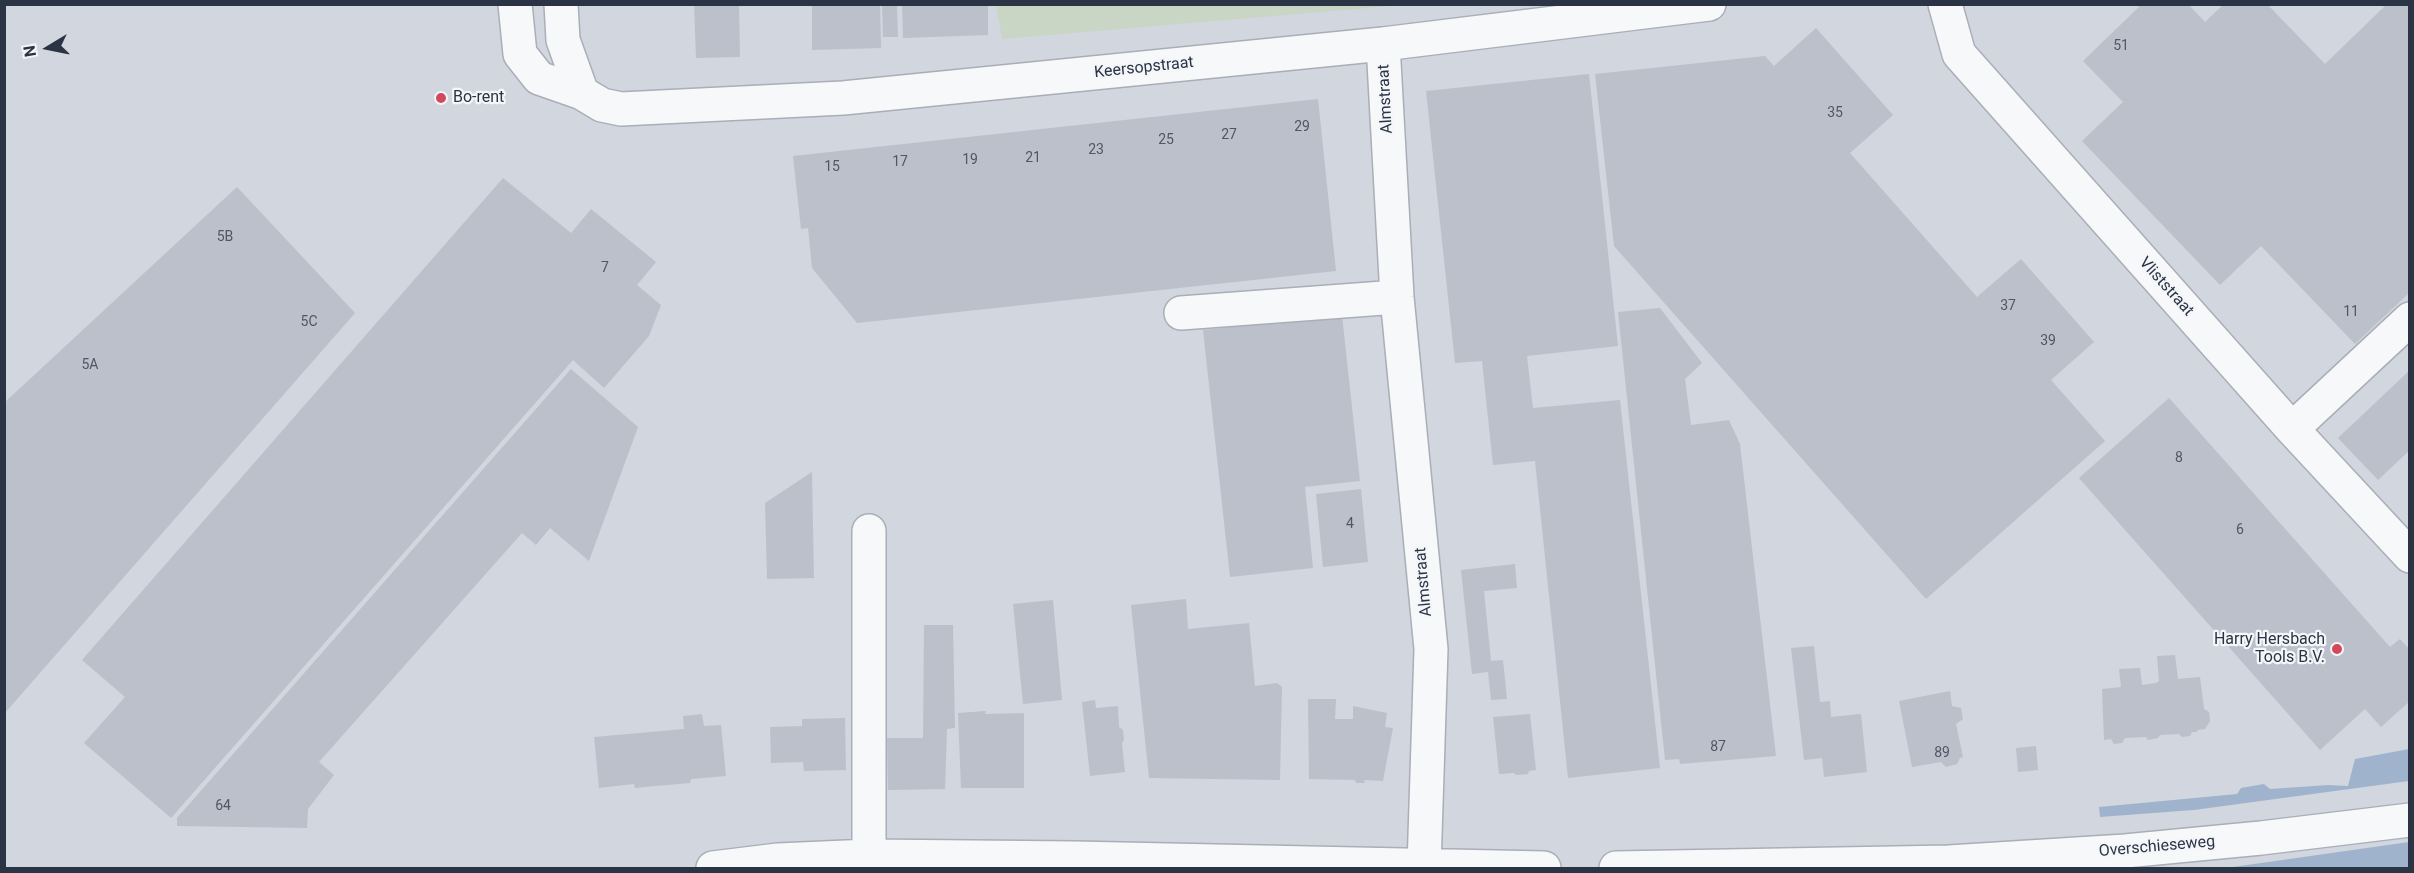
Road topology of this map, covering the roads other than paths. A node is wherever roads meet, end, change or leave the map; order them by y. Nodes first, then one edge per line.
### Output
1 (515, 4) edge
2 (561, 4) edge
3 (1709, 4) edge
4 (1944, 4) edge
5 (1383, 44) junction
6 (582, 93) junction
7 (1397, 297) junction
8 (1181, 313) dead end
9 (2409, 319) edge
10 (2292, 429) junction
11 (869, 531) dead end
12 (2409, 556) edge
13 (2409, 819) edge
14 (869, 856) junction
15 (1424, 867) junction
16 (713, 868) edge
17 (1544, 868) edge
18 (1616, 868) edge

1 - 6 street, Keersopstraat
2 - 6 street
3 - 5 street, Keersopstraat
4 - 10 street, Vliststraat
5 - 6 street, Keersopstraat
5 - 7 street, Almstraat
7 - 8 street
7 - 15 street, Almstraat
9 - 10 street
10 - 12 street, Vliststraat
11 - 14 street
13 - 18 street, Overschieseweg
14 - 15 street
14 - 16 street
15 - 17 street

